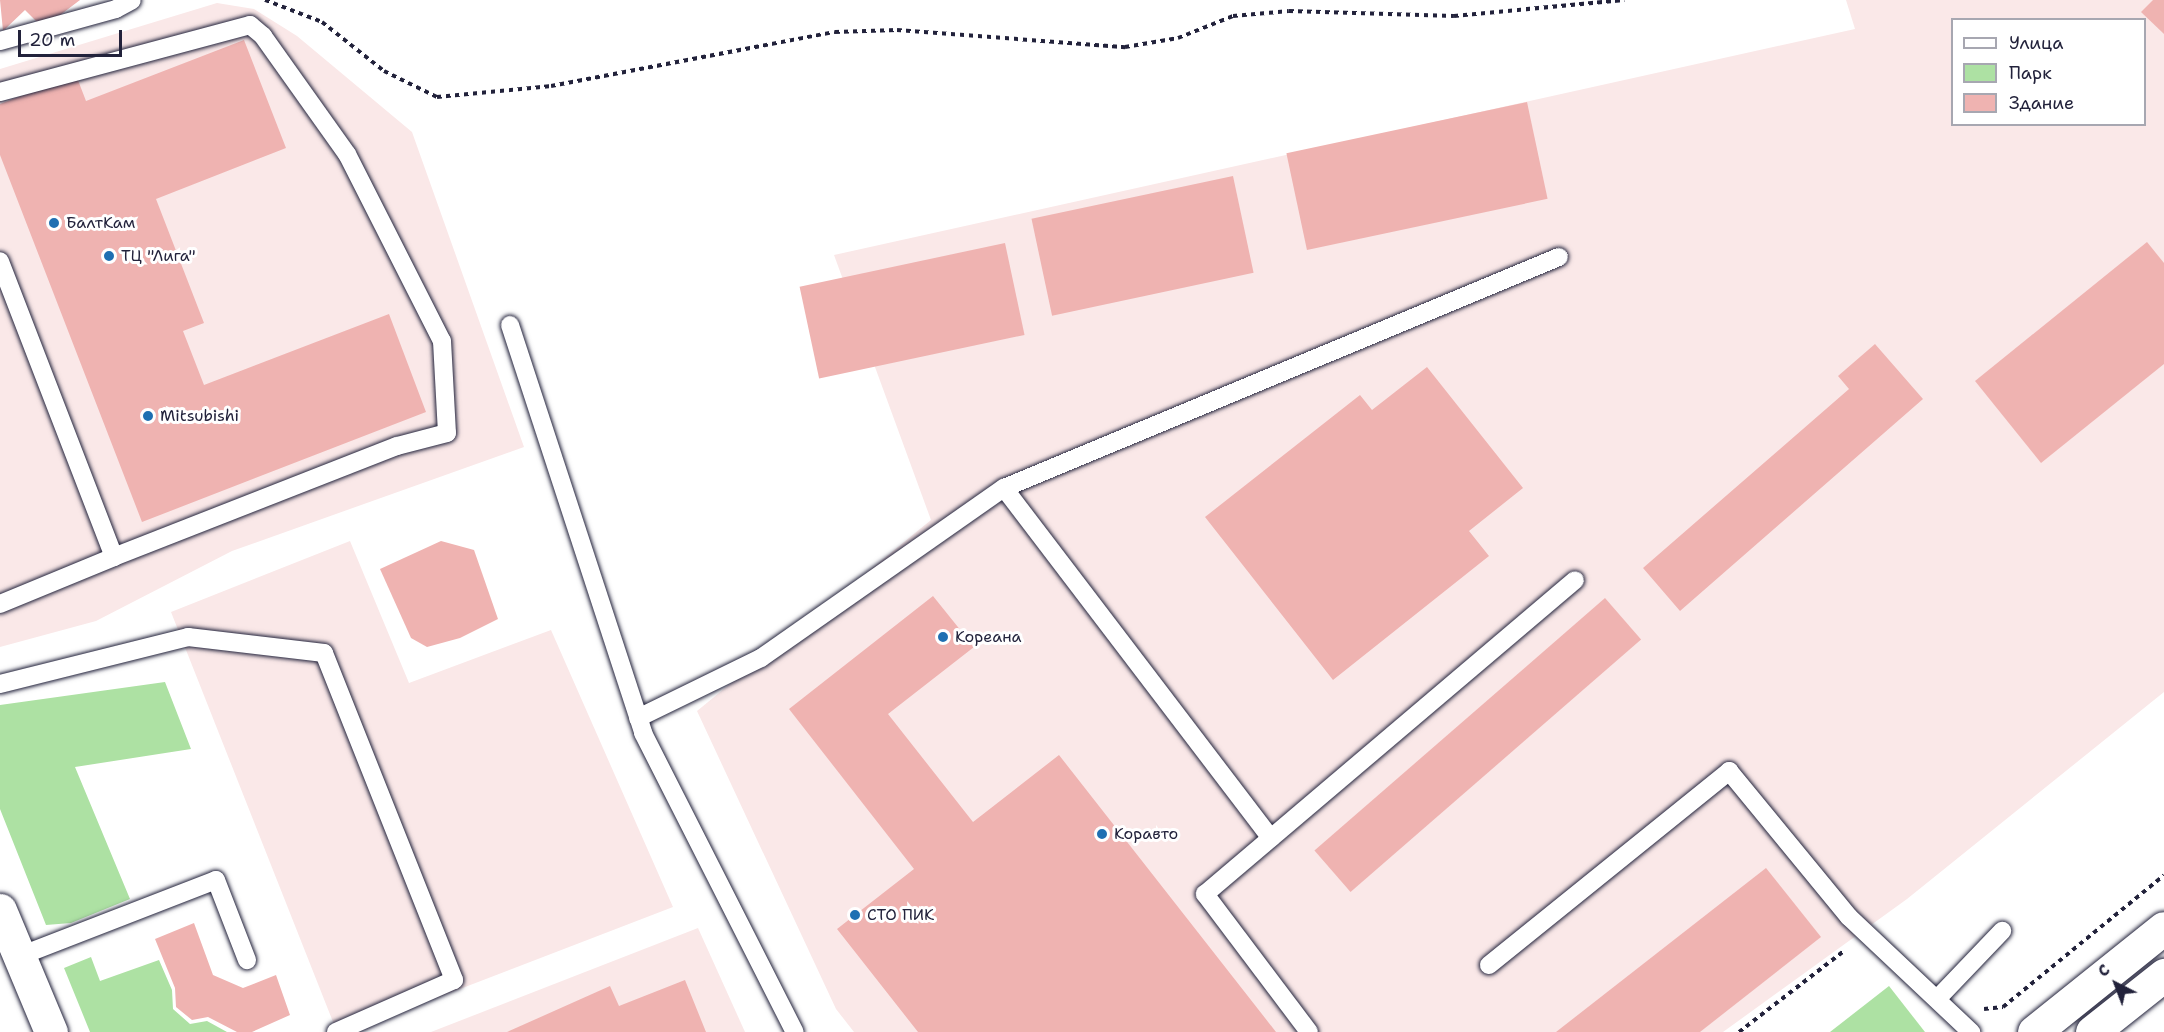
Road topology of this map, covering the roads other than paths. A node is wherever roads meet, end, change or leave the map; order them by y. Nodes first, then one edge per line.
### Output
1 (132, 0) edge
2 (0, 41) edge
3 (0, 92) edge
4 (1559, 257) dead end
5 (0, 261) edge
6 (510, 326) dead end
7 (1004, 488) junction
8 (114, 557) junction
9 (1575, 580) dead end
10 (0, 604) edge
11 (0, 684) edge
12 (638, 718) junction
13 (1270, 838) junction
14 (0, 910) edge
15 (2164, 928) edge
16 (2002, 931) dead end
17 (20, 956) junction
18 (247, 960) dead end
19 (1489, 965) dead end
20 (2164, 975) edge
21 (1938, 998) junction
22 (51, 1032) edge
23 (336, 1032) edge
24 (795, 1032) edge
25 (1309, 1032) edge
26 (1971, 1032) edge
27 (2034, 1032) edge
28 (2092, 1032) edge

1 - 2 lane
3 - 8 lane
4 - 7 lane
5 - 8 lane
6 - 12 lane
7 - 12 lane
7 - 13 lane
8 - 10 lane
9 - 13 lane
11 - 23 lane
12 - 24 lane
13 - 25 lane
14 - 17 main road
15 - 27 main road
16 - 21 lane
17 - 18 lane
17 - 22 main road
19 - 21 lane
20 - 28 main road
21 - 26 lane

